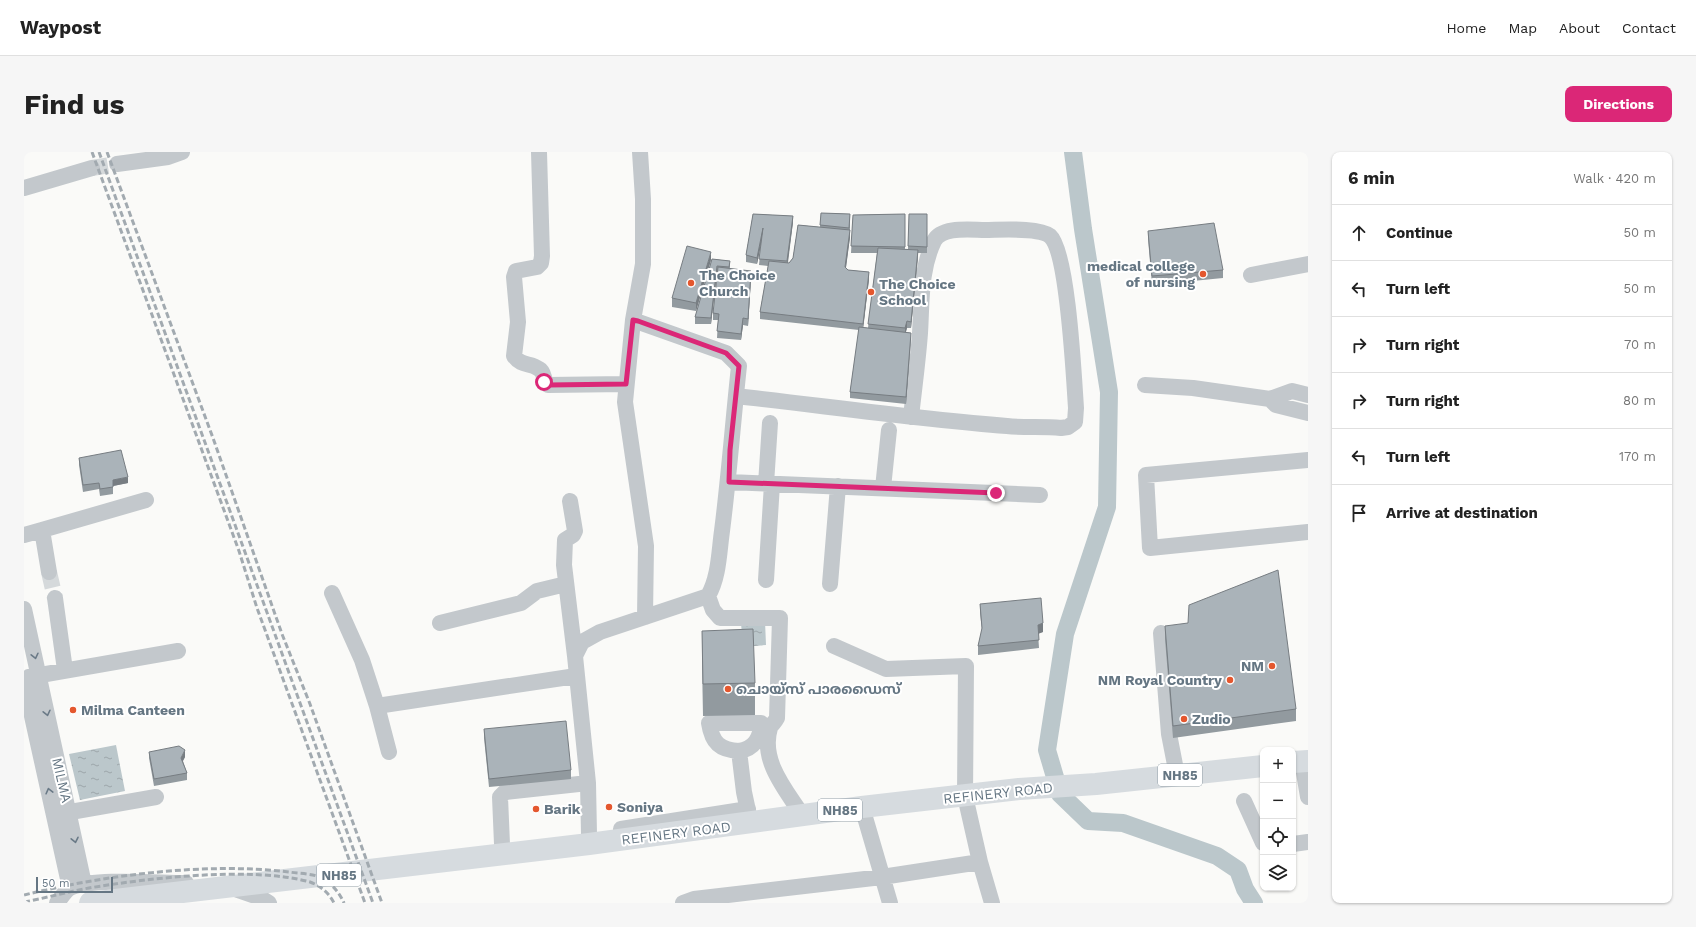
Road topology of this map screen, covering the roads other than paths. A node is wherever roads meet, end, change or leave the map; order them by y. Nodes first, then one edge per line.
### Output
1 (182, 152) edge
2 (539, 152) edge
3 (640, 152) edge
4 (117, 164) tunnel mouth
5 (92, 168) tunnel mouth
6 (24, 188) edge
7 (1308, 264) edge
8 (1251, 275) dead end
9 (633, 320) junction
10 (626, 384) junction
11 (1145, 385) dead end
12 (736, 396) junction
13 (1308, 396) edge
14 (1270, 399) junction
15 (1308, 413) edge
16 (911, 417) junction
17 (770, 422) dead end
18 (889, 430) dead end
19 (1308, 460) edge
20 (729, 482) junction
21 (769, 484) junction
22 (838, 486) junction
23 (884, 488) junction
24 (1040, 495) dead end
25 (146, 500) dead end
26 (570, 501) dead end
27 (42, 530) junction
28 (1308, 532) edge
29 (24, 534) edge
30 (49, 572) tunnel mouth
31 (766, 580) dead end
32 (566, 584) junction
33 (830, 584) dead end
34 (332, 593) dead end
35 (708, 596) junction
36 (54, 598) tunnel mouth
37 (24, 609) edge
38 (645, 617) junction
39 (440, 624) dead end
40 (1161, 633) dead end
41 (834, 646) dead end
42 (178, 651) dead end
43 (575, 656) junction
44 (65, 670) junction
45 (576, 676) junction
46 (29, 678) edge
47 (377, 706) junction
48 (740, 751) dead end
49 (389, 752) dead end
50 (1301, 762) edge
51 (1260, 766) edge
52 (1176, 775) junction
53 (588, 783) junction
54 (969, 796) junction
55 (156, 797) dead end
56 (1308, 797) edge
57 (1244, 801) dead end
58 (862, 807) junction
59 (62, 813) junction
60 (749, 816) junction
61 (802, 816) junction
62 (589, 834) junction
63 (1260, 836) edge
64 (1308, 842) edge
65 (502, 844) junction
66 (1296, 844) edge
67 (425, 853) dead end
68 (980, 862) junction
69 (882, 877) junction
70 (81, 892) edge
71 (57, 903) edge
72 (269, 903) edge
73 (683, 903) edge
74 (890, 903) edge
75 (992, 903) edge

1 - 4 street
2 - 10 street
3 - 9 street
5 - 6 street
7 - 8 street
9 - 10 street
9 - 12 street
10 - 38 street
11 - 14 street
12 - 16 street
12 - 20 street
13 - 14 street
14 - 15 street
16 - 16 street
17 - 21 street
18 - 23 street
19 - 28 street
20 - 21 street
20 - 35 street
21 - 22 street
21 - 31 street
22 - 23 street
22 - 33 street
23 - 24 street
25 - 27 street
26 - 32 street
27 - 29 street
27 - 30 street
32 - 39 street
32 - 43 street
34 - 47 street
35 - 38 street
35 - 61 street
36 - 44 street
37 -> 46 street, MILMA
38 - 43 street
40 - 52 street
41 - 54 street
42 - 44 street
43 - 45 street
44 - 46 street
45 - 47 street
45 - 53 street
46 - 59 street, MILMA
47 - 49 street
48 - 60 street
50 - 56 street
51 - 52 highway, REFINERY ROAD / NH85
52 - 54 highway, REFINERY ROAD / NH85
53 - 62 street
53 - 65 street
54 - 58 highway, REFINERY ROAD / NH85
54 - 68 street
55 - 59 street
57 - 63 street
58 - 61 highway, REFINERY ROAD / NH85
58 - 69 street
59 - 70 street, MILMA
60 - 61 highway, REFINERY ROAD / NH85
60 - 62 street
60 - 70 highway, REFINERY ROAD / NH85
62 - 65 street
64 - 66 street
65 - 67 street
68 - 69 street
68 - 75 street
69 - 73 street
69 - 74 street
70 - 71 street
70 - 72 street

